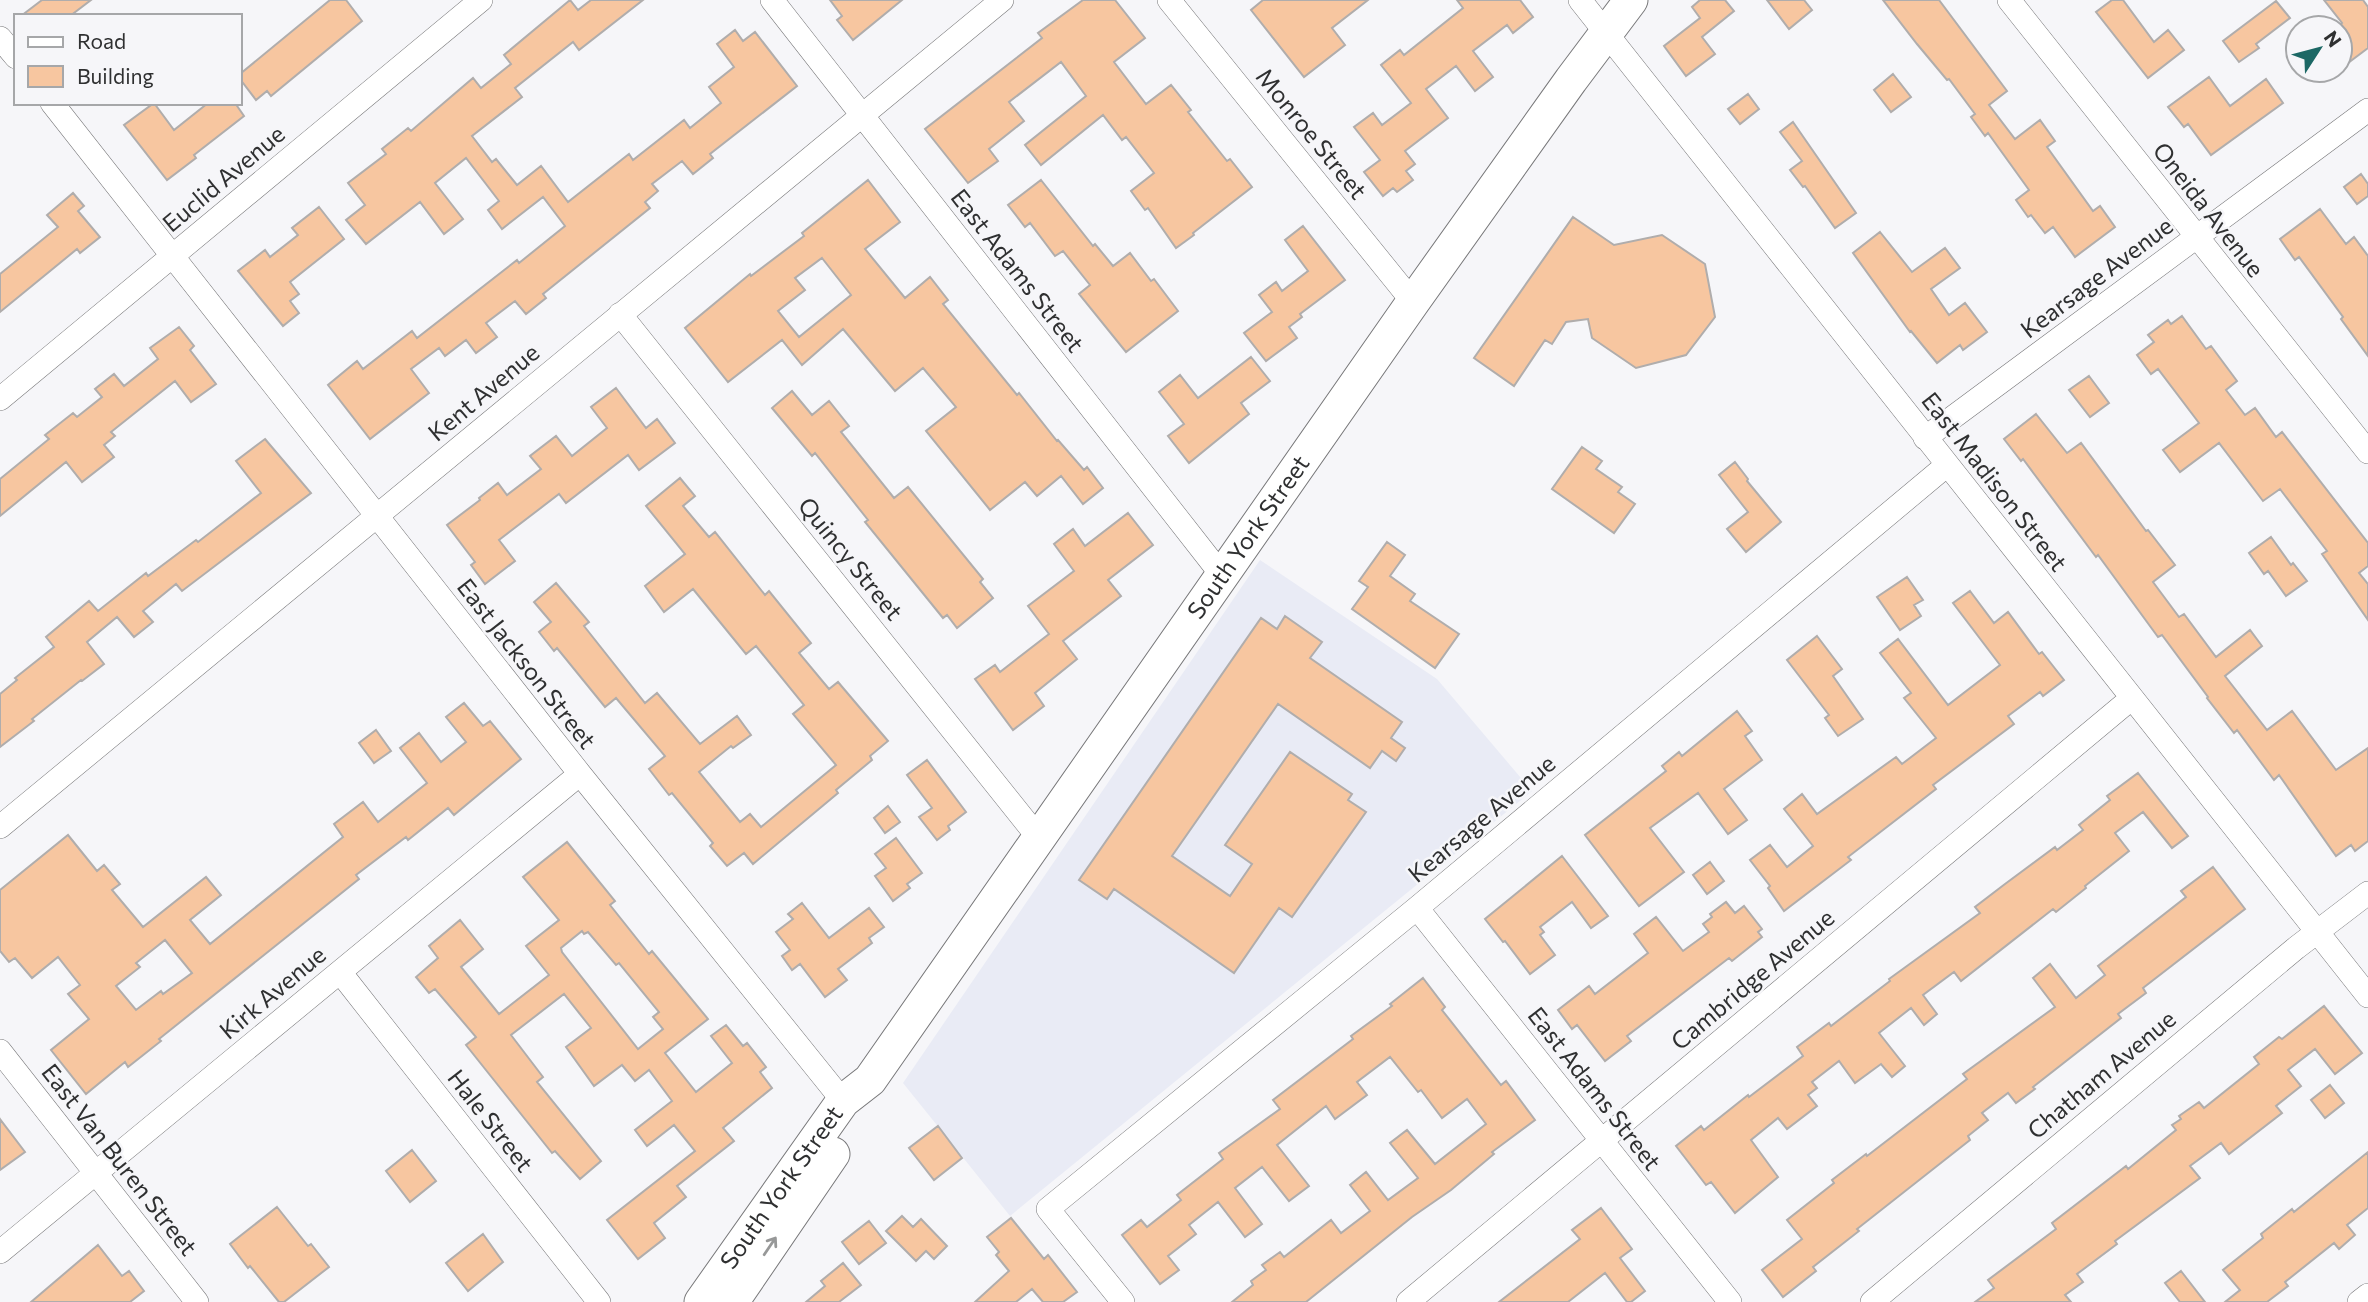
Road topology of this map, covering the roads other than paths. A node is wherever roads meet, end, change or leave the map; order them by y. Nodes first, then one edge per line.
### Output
1 (481, 0) edge
2 (772, 0) edge
3 (1002, 0) edge
4 (1169, 0) edge
5 (1580, 0) edge
6 (1631, 0) edge
7 (2009, 0) edge
8 (1606, 33) junction
9 (0, 37) edge
10 (14, 54) edge
11 (54, 105) edge
12 (2368, 110) edge
13 (862, 115) junction
14 (2196, 237) junction
15 (173, 256) junction
16 (1413, 302) junction
17 (620, 314) junction
18 (0, 399) edge
19 (1925, 438) junction
20 (2368, 452) edge
21 (1947, 465) junction
22 (377, 516) junction
23 (1222, 574) junction
24 (2132, 698) junction
25 (580, 774) junction
26 (0, 827) edge
27 (1038, 837) junction
28 (2368, 893) edge
29 (1417, 908) junction
30 (2316, 931) junction
31 (340, 972) junction
32 (2368, 996) edge
33 (0, 1051) edge
34 (870, 1080) junction
35 (843, 1101) junction
36 (1602, 1141) junction
37 (96, 1173) junction
38 (0, 1252) edge
39 (2368, 1295) edge
40 (197, 1302) edge
41 (598, 1302) edge
42 (701, 1302) edge
43 (732, 1302) edge
44 (1123, 1302) edge
45 (1408, 1302) edge
46 (1730, 1302) edge
47 (1872, 1302) edge
48 (2360, 1302) edge

1 - 15 street, Euclid Avenue
2 - 13 street, East Adams Street
3 - 13 street, Kent Avenue
4 - 16 street, Monroe Street
5 - 8 street, East Madison Street
6 - 8 main road, South York Street
7 - 14 street, Oneida Avenue
8 - 16 main road, South York Street
8 - 19 street, East Madison Street
9 - 10 street
11 - 15 street, East Jackson Street
12 - 14 street, Kearsage Avenue
13 - 17 street, Kent Avenue
13 - 23 street, East Adams Street
14 - 19 street, Kearsage Avenue
14 - 20 street, Oneida Avenue
15 - 18 street, Euclid Avenue
15 - 22 street, East Jackson Street
16 - 23 main road, South York Street
17 - 22 street, Kent Avenue
17 - 27 street, Quincy Street
19 - 21 street, East Madison Street
21 - 24 street, East Madison Street
21 - 29 street, Kearsage Avenue
22 - 25 street, East Jackson Street
22 - 26 street, Kent Avenue
23 - 27 main road, South York Street
24 - 30 street, East Madison Street
24 - 36 street, Cambridge Avenue
25 - 31 street, Kirk Avenue
25 - 35 street, East Jackson Street
27 - 34 main road, South York Street
28 - 30 street, Chatham Avenue
29 - 36 street, East Adams Street
29 - 44 street, Kearsage Avenue
30 - 32 street, East Madison Street
30 - 47 street, Chatham Avenue
31 - 37 street, Kirk Avenue
31 - 41 street, Hale Street
33 - 37 street, East Van Buren Street
34 - 35 main road, South York Street
43 -> 34 main road, South York Street
35 - 42 main road, South York Street
36 - 45 street, Cambridge Avenue
36 - 46 street, East Adams Street
37 - 38 street, Kirk Avenue
37 - 40 street, East Van Buren Street
39 - 48 street

